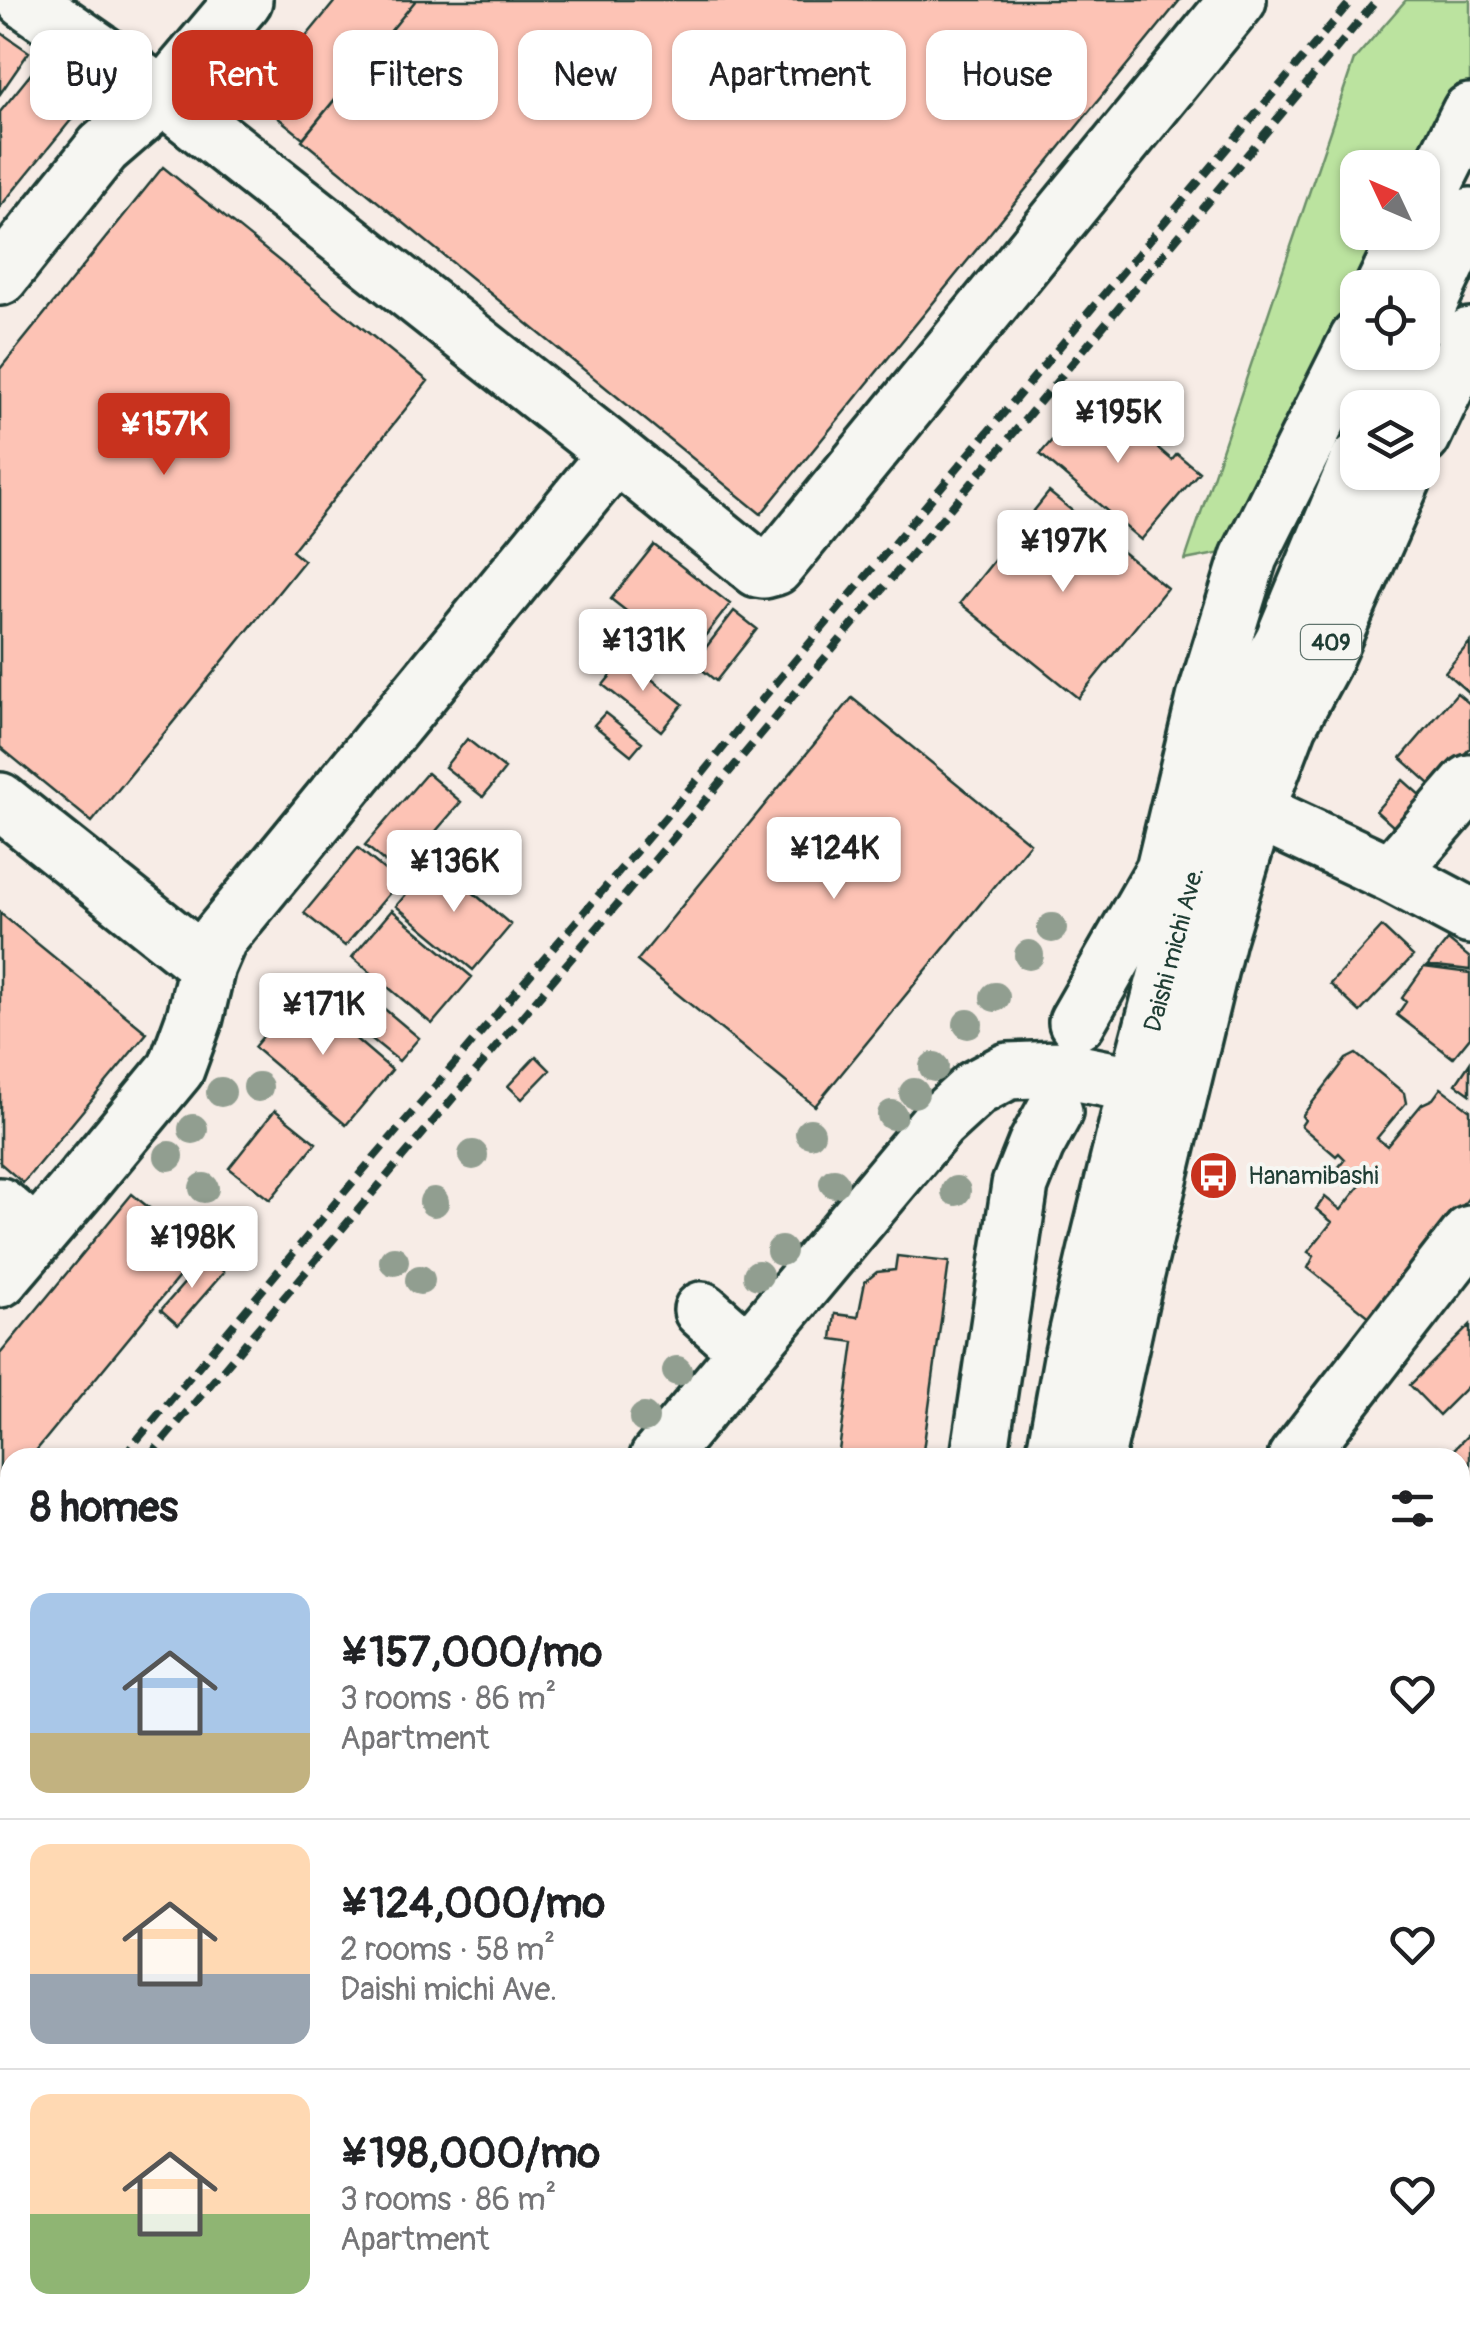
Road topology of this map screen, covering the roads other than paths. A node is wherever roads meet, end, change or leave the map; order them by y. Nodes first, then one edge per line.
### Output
1 (25, 0) edge
2 (244, 0) edge
3 (1238, 0) edge
4 (163, 96) junction
5 (1470, 112) edge
6 (1440, 172) edge
7 (1470, 216) edge
8 (0, 277) edge
9 (1440, 280) edge
10 (1470, 336) edge
11 (1342, 370) edge
12 (1440, 399) edge
13 (616, 454) junction
14 (1346, 490) edge
15 (1398, 490) edge
16 (1470, 783) edge
17 (0, 800) edge
18 (1236, 801) junction
19 (1391, 874) junction
20 (1470, 916) edge
21 (206, 966) junction
22 (1077, 1022) dead end
23 (1137, 1085) junction
24 (1054, 1112) dead end
25 (18, 1222) edge
26 (1470, 1234) edge
27 (0, 1279) edge
28 (702, 1310) dead end
29 (748, 1350) junction
30 (666, 1448) edge
31 (981, 1448) edge
32 (1056, 1448) edge
33 (1098, 1448) edge
34 (1304, 1448) edge

1 - 4 main road
2 - 4 main road
3 - 13 main road
4 - 8 main road
4 - 13 main road
5 - 6 main road
7 - 9 main road
10 - 12 main road
11 - 22 main road
13 - 21 main road
14 - 18 main road, Daishi michi Ave. / 409
15 - 18 main road, Daishi michi Ave. / 409
16 - 19 main road
17 - 21 main road
18 - 19 main road
18 - 23 main road, Daishi michi Ave. / 409
18 - 33 main road, Daishi michi Ave. / 409
19 - 20 main road
21 - 25 main road
23 - 29 main road
23 - 32 main road, Daishi michi Ave. / 409
24 - 31 main road
25 - 27 main road
26 - 34 main road
28 - 29 main road
29 - 30 main road

